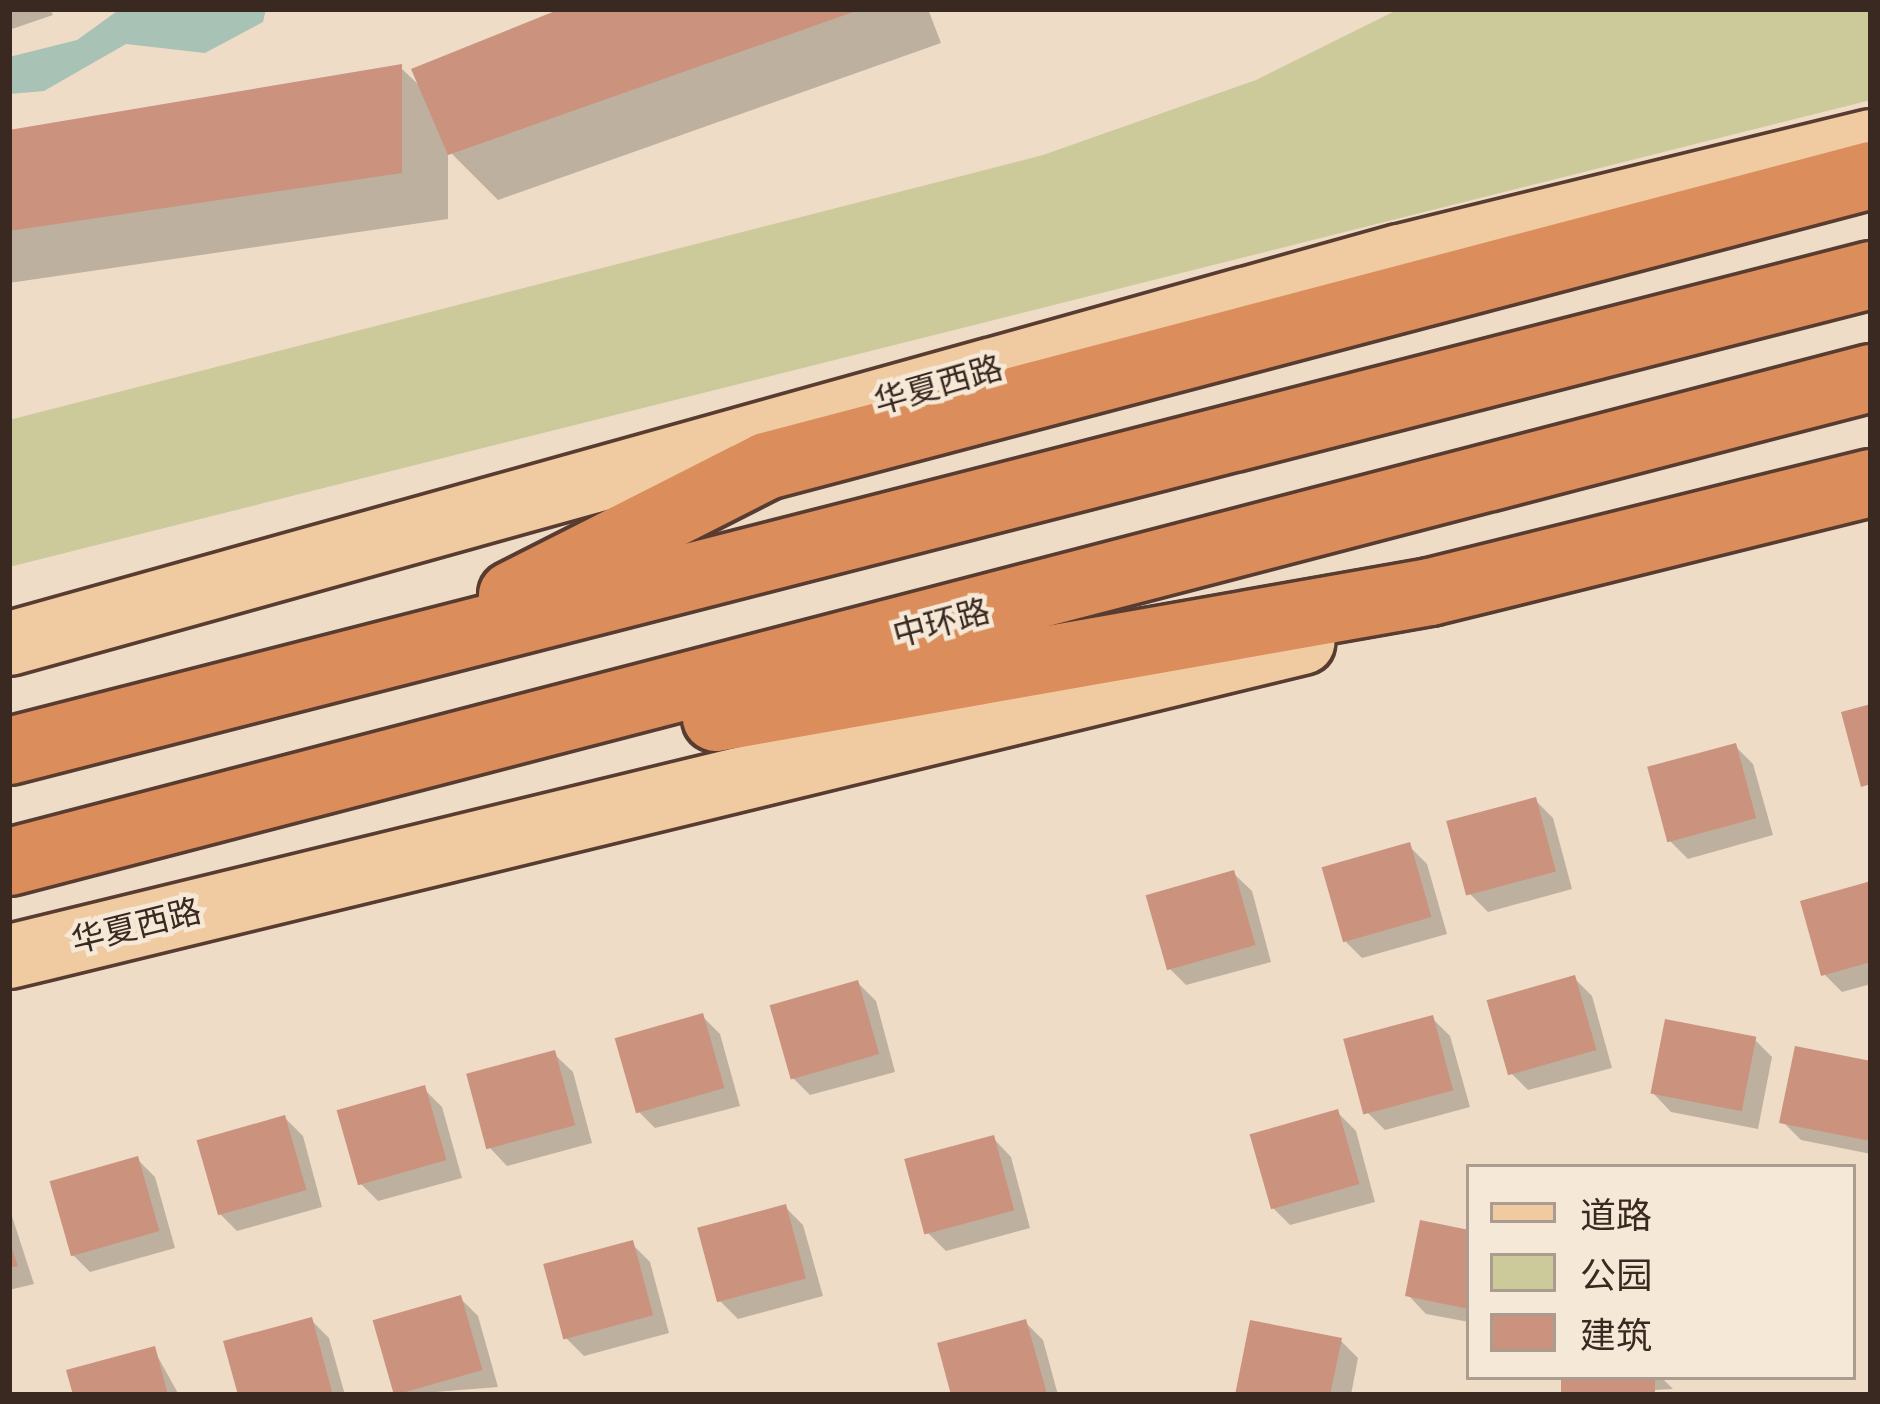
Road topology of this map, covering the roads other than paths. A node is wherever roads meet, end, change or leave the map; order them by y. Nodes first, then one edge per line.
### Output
1 (1871, 141) edge
2 (1871, 175) edge
3 (1871, 275) edge
4 (1871, 378) edge
5 (1871, 483) edge
6 (1871, 496) edge
7 (9, 643) edge
8 (402, 651) junction
9 (9, 751) edge
10 (433, 756) junction
11 (9, 862) edge
12 (9, 956) edge

1 - 7 main road, 华夏西路
2 - 8 highway
3 - 8 highway
4 - 10 highway, 中环路
5 - 10 highway
6 - 12 main road, 华夏西路
8 - 9 highway
10 - 11 highway, 中环路

